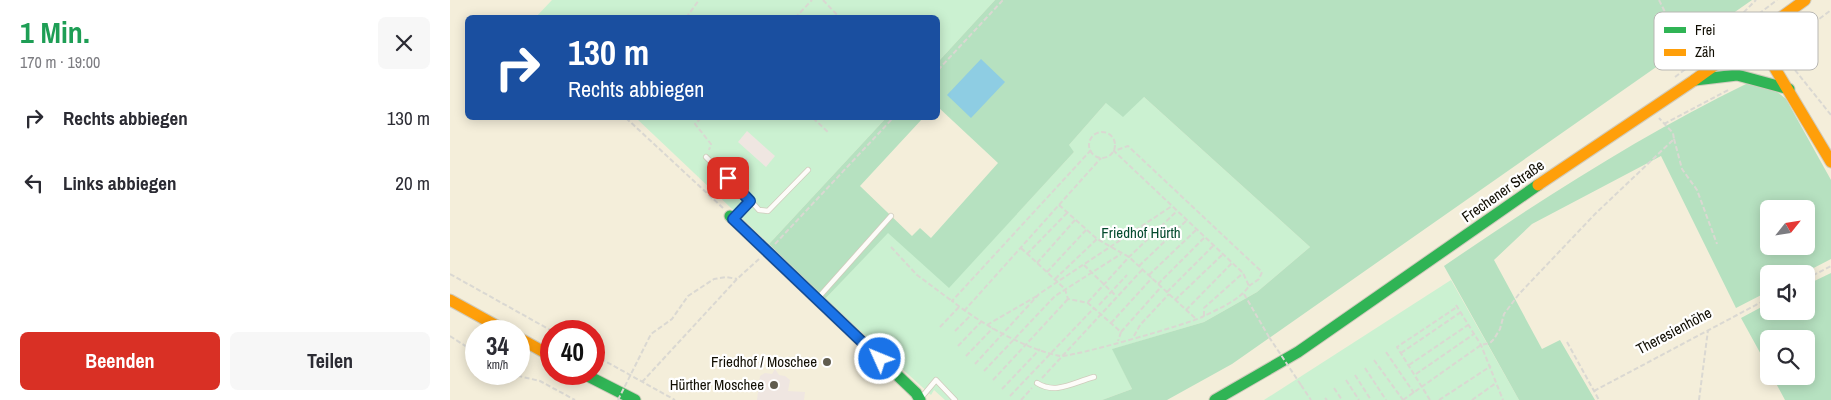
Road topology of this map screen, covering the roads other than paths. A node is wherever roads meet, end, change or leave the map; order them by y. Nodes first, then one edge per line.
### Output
1 (1805, 0) edge
2 (1788, 12) edge
3 (1708, 70) edge
4 (1777, 70) edge
5 (1693, 81) junction
6 (1789, 90) junction
7 (706, 158) road end
8 (1831, 162) edge
9 (808, 170) dead end
10 (750, 201) junction
11 (891, 216) dead end
12 (731, 217) joint
13 (450, 300) edge
14 (816, 301) junction
15 (486, 320) edge
16 (1094, 377) dead end
17 (1037, 383) road end
18 (605, 385) edge
19 (920, 399) edge
20 (635, 400) edge
21 (955, 400) edge
22 (1214, 400) edge

1 - 2 main road, Frechener Straße
3 - 5 main road, Frechener Straße
4 - 6 main road
5 - 6 main road
5 - 22 main road, Frechener Straße
6 - 8 main road
7 - 10 lane
9 - 10 lane
10 - 12 lane
11 - 14 lane
12 - 14 main road
13 - 15 main road
14 - 19 main road
16 - 17 lane
18 - 20 main road
19 - 21 lane

